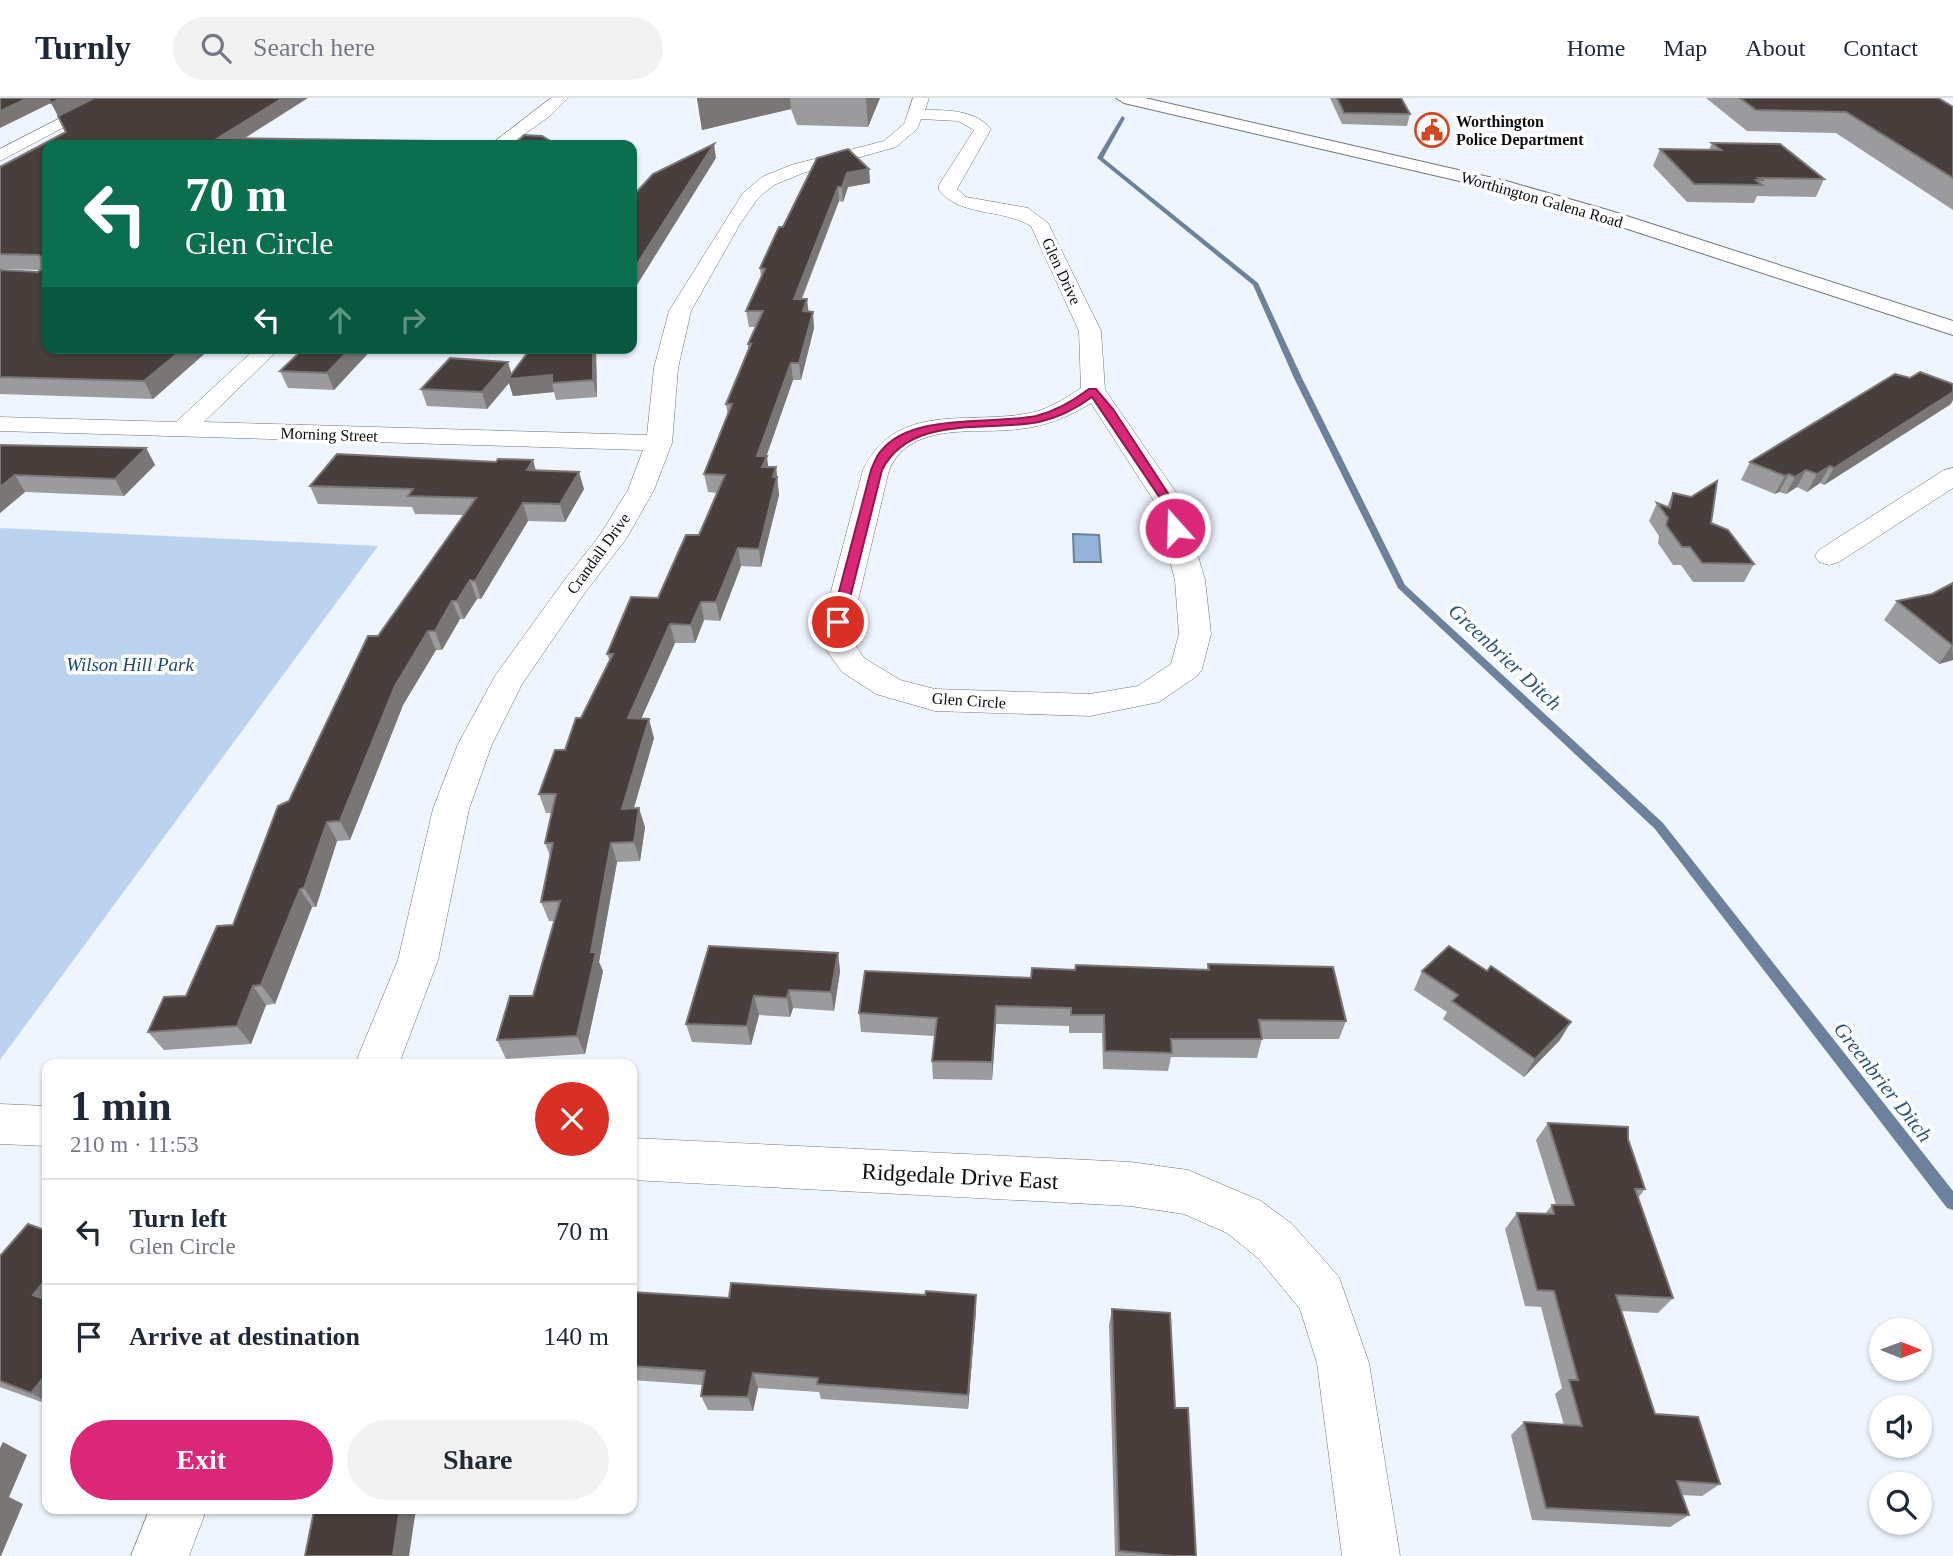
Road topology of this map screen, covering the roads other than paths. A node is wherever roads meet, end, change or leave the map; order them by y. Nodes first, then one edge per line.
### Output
1 (111, 98) edge
2 (559, 98) edge
3 (1124, 98) edge
4 (919, 106) edge
5 (505, 140) edge
6 (4, 151) edge
7 (1953, 328) edge
8 (263, 354) edge
9 (1093, 391) junction
10 (0, 424) edge
11 (183, 429) junction
12 (659, 443) junction
13 (1953, 476) edge
14 (1829, 556) dead end
15 (379, 1059) edge
16 (0, 1124) edge
17 (42, 1126) edge
18 (637, 1159) edge
19 (177, 1514) edge
20 (160, 1556) edge
21 (1371, 1556) edge

1 - 6 street
2 - 5 street
3 - 7 street, Worthington Galena Road
4 - 9 street, Glen Drive
4 - 12 street, Crandall Drive
8 - 11 street
9 - 9 street, Glen Circle
10 - 11 street, Morning Street
11 - 12 street, Morning Street
12 - 15 street, Crandall Drive
13 - 14 street
16 - 17 street
18 - 21 street, Ridgedale Drive East
19 - 20 street

